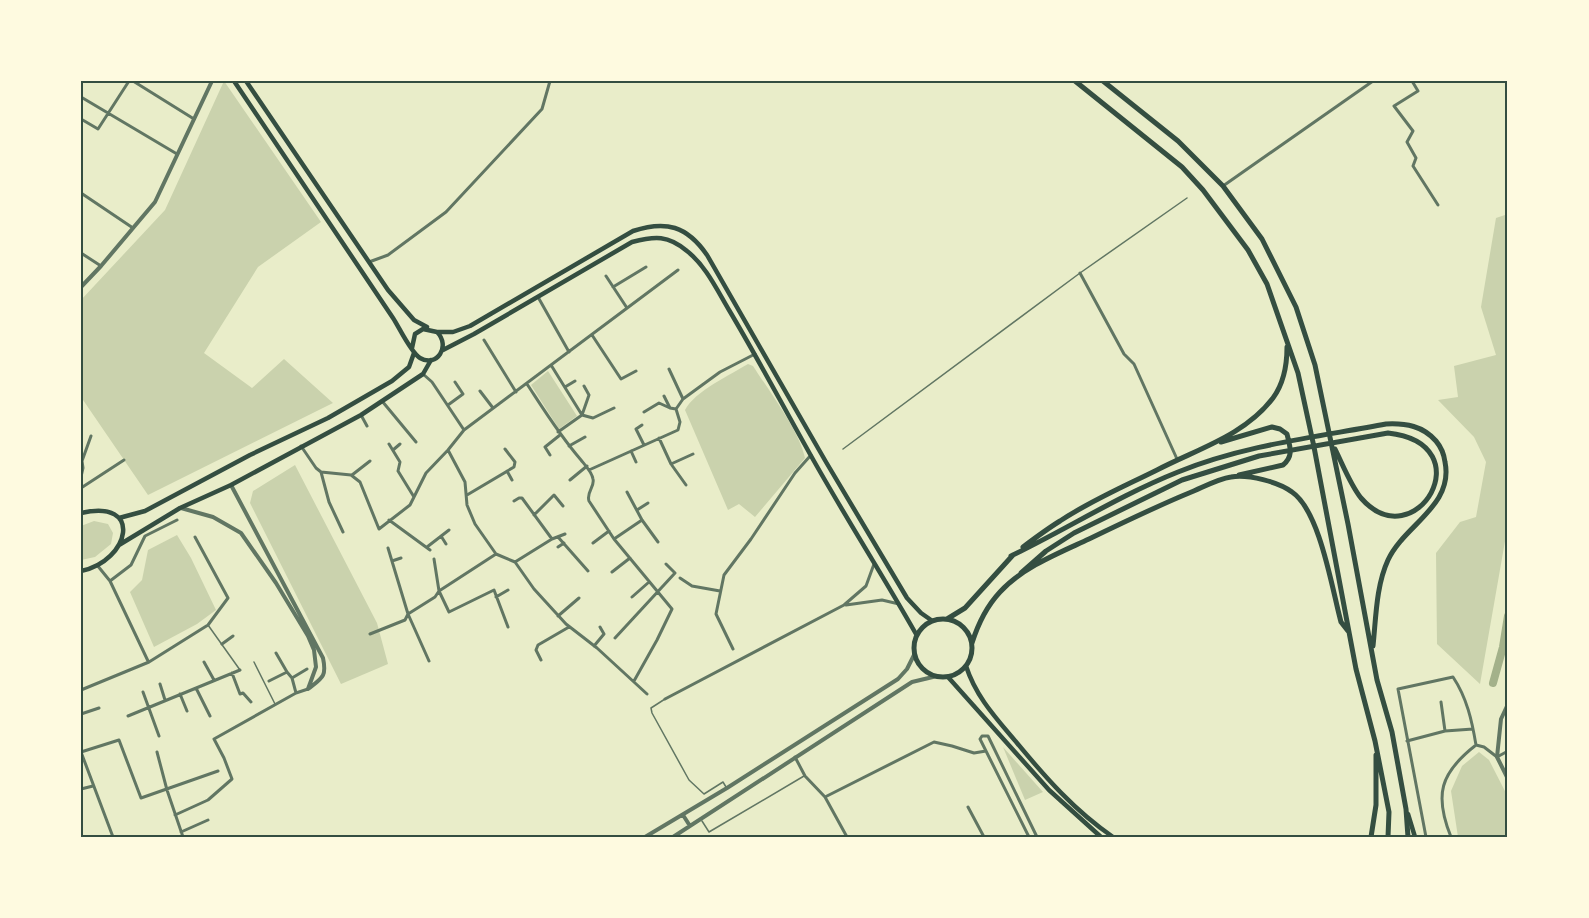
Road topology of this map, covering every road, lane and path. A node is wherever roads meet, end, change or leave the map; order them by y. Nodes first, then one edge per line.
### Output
1 (129, 81) edge
2 (134, 81) edge
3 (234, 81) edge
4 (246, 81) edge
5 (550, 81) edge
6 (1075, 81) edge
7 (1103, 81) edge
8 (1373, 81) edge
9 (1418, 81) edge
10 (209, 82) edge
11 (1413, 83) edge
12 (81, 97) edge
13 (108, 114) junction
14 (81, 118) edge
15 (194, 119) junction
16 (177, 154) junction
17 (1223, 186) junction
18 (81, 193) edge
19 (1187, 198) dead end
20 (1438, 205) dead end
21 (133, 228) junction
22 (81, 253) edge
23 (369, 262) junction
24 (101, 266) junction
25 (646, 267) dead end
26 (678, 270) dead end
27 (1080, 273) junction
28 (606, 276) dead end
29 (81, 287) edge
30 (614, 287) junction
31 (538, 297) junction
32 (627, 308) junction
33 (435, 331) junction
34 (592, 335) junction
35 (484, 340) dead end
36 (1288, 342) junction
37 (413, 350) junction
38 (443, 350) junction
39 (569, 352) junction
40 (755, 354) junction
41 (431, 360) junction
42 (551, 365) junction
43 (669, 369) dead end
44 (636, 371) dead end
45 (423, 374) junction
46 (574, 381) dead end
47 (455, 382) dead end
48 (526, 384) junction
49 (584, 386) dead end
50 (565, 387) junction
51 (480, 391) dead end
52 (516, 392) junction
53 (664, 396) dead end
54 (683, 399) junction
55 (382, 401) junction
56 (646, 404) dead end
57 (448, 405) junction
58 (494, 408) junction
59 (614, 408) dead end
60 (670, 408) junction
61 (648, 409) junction
62 (676, 409) junction
63 (644, 412) dead end
64 (361, 415) junction
65 (582, 415) junction
66 (642, 425) dead end
67 (367, 426) dead end
68 (464, 430) junction
69 (559, 434) junction
70 (91, 436) dead end
71 (585, 437) dead end
72 (659, 438) junction
73 (1331, 440) junction
74 (416, 442) dead end
75 (389, 444) dead end
76 (400, 444) dead end
77 (1215, 444) junction
78 (644, 445) junction
79 (301, 446) junction
80 (568, 446) junction
81 (843, 449) dead end
82 (393, 450) junction
83 (448, 450) junction
84 (505, 450) dead end
85 (631, 451) junction
86 (693, 454) dead end
87 (550, 455) dead end
88 (811, 455) junction
89 (123, 459) dead end
90 (1177, 459) junction
91 (82, 460) edge
92 (370, 461) dead end
93 (636, 462) dead end
94 (671, 464) junction
95 (588, 468) junction
96 (507, 471) junction
97 (321, 472) junction
98 (351, 475) junction
99 (81, 477) edge
100 (1232, 477) junction
101 (512, 480) dead end
102 (570, 480) dead end
103 (231, 485) junction
104 (686, 485) dead end
105 (81, 488) edge
106 (627, 492) dead end
107 (467, 495) junction
108 (414, 497) junction
109 (514, 501) dead end
110 (648, 503) dead end
111 (563, 506) dead end
112 (180, 508) junction
113 (637, 510) junction
114 (81, 513) edge
115 (534, 515) junction
116 (119, 518) junction
117 (177, 520) dead end
118 (389, 520) junction
119 (642, 520) junction
120 (449, 530) dead end
121 (609, 531) junction
122 (343, 532) dead end
123 (565, 534) dead end
124 (441, 536) junction
125 (195, 537) dead end
126 (558, 537) junction
127 (552, 539) junction
128 (614, 539) junction
129 (658, 542) dead end
130 (564, 543) junction
131 (593, 543) dead end
132 (446, 544) dead end
133 (119, 545) junction
134 (558, 547) dead end
135 (388, 548) dead end
136 (496, 554) junction
137 (1011, 556) junction
138 (401, 558) dead end
139 (630, 558) junction
140 (434, 559) dead end
141 (392, 561) junction
142 (515, 562) junction
143 (666, 564) dead end
144 (874, 564) junction
145 (98, 565) junction
146 (88, 569) junction
147 (81, 571) edge
148 (588, 571) dead end
149 (612, 572) dead end
150 (1021, 573) junction
151 (81, 575) edge
152 (680, 578) dead end
153 (110, 581) junction
154 (650, 582) junction
155 (508, 590) dead end
156 (439, 591) junction
157 (656, 591) junction
158 (720, 591) junction
159 (496, 597) junction
160 (632, 597) dead end
161 (579, 598) dead end
162 (899, 604) junction
163 (844, 605) junction
164 (408, 614) junction
165 (558, 616) junction
166 (947, 619) junction
167 (931, 621) junction
168 (208, 625) junction
169 (508, 627) dead end
170 (569, 627) junction
171 (600, 627) dead end
172 (1349, 633) junction
173 (370, 634) dead end
174 (916, 634) junction
175 (233, 636) dead end
176 (615, 638) dead end
177 (972, 643) junction
178 (222, 644) junction
179 (594, 646) junction
180 (734, 649) dead end
181 (276, 653) dead end
182 (1372, 653) junction
183 (914, 654) junction
184 (541, 660) dead end
185 (429, 661) dead end
186 (149, 662) junction
187 (204, 662) dead end
188 (254, 662) dead end
189 (966, 666) junction
190 (307, 669) dead end
191 (240, 670) joint
192 (287, 672) junction
193 (232, 673) junction
194 (937, 676) junction
195 (948, 676) junction
196 (292, 678) junction
197 (214, 680) junction
198 (270, 681) dead end
199 (634, 681) junction
200 (160, 684) dead end
201 (196, 688) junction
202 (308, 689) junction
203 (81, 690) edge
204 (142, 693) dead end
205 (296, 693) junction
206 (180, 694) junction
207 (647, 694) dead end
208 (665, 699) joint
209 (165, 700) junction
210 (251, 702) dead end
211 (1441, 702) dead end
212 (1508, 704) edge
213 (276, 706) junction
214 (148, 707) junction
215 (99, 708) dead end
216 (188, 711) dead end
217 (81, 714) edge
218 (128, 716) dead end
219 (210, 716) dead end
220 (1473, 729) junction
221 (1446, 732) junction
222 (159, 736) dead end
223 (1376, 741) junction
224 (1407, 741) junction
225 (1476, 745) junction
226 (986, 751) junction
227 (1508, 751) edge
228 (81, 752) edge
229 (158, 752) dead end
230 (1497, 757) junction
231 (795, 758) junction
232 (218, 771) dead end
233 (805, 776) junction
234 (1508, 779) edge
235 (93, 786) junction
236 (727, 788) junction
237 (81, 789) edge
238 (167, 790) junction
239 (825, 797) junction
240 (968, 807) dead end
241 (1406, 809) junction
242 (175, 815) junction
243 (683, 815) junction
244 (701, 819) junction
245 (208, 820) dead end
246 (690, 826) junction
247 (181, 832) junction
248 (113, 837) edge
249 (183, 837) edge
250 (645, 837) edge
251 (673, 837) edge
252 (847, 837) edge
253 (984, 837) edge
254 (1029, 837) edge
255 (1037, 837) edge
256 (1101, 837) edge
257 (1113, 837) edge
258 (1371, 837) edge
259 (1388, 837) edge
260 (1408, 837) edge
261 (1415, 837) edge
262 (1426, 837) edge
263 (1451, 837) edge

1 - 13 street
2 - 15 street
3 - 37 main road
4 - 23 main road
5 - 23 street
6 - 36 highway
7 - 17 highway
8 - 17 street
9 - 11 street
10 - 15 street
11 - 20 street
12 - 13 street
13 - 14 street
13 - 16 street
15 - 16 street
16 - 21 street
17 - 73 highway
18 - 21 street
19 - 27 lane
21 - 24 street
22 - 24 street
23 - 33 main road
24 - 29 street
25 - 30 street
26 - 32 street
27 - 81 lane
27 - 90 street
28 - 30 street
30 - 32 street
31 - 38 main road
31 - 39 street
31 - 40 main road
32 - 34 street
33 - 37 main road
33 - 38 main road
33 - 167 main road
34 - 39 street
34 - 44 street
35 - 52 street
36 - 77 highway
36 - 172 highway
37 - 41 main road
37 - 116 main road
38 - 41 main road
39 - 42 street
40 - 54 street
40 - 88 main road
41 - 45 main road
42 - 48 street
42 - 50 street
43 - 54 street
45 - 55 main road
45 - 57 street
46 - 50 street
47 - 57 street
48 - 52 street
48 - 69 street
49 - 65 street
50 - 65 street
51 - 58 street
52 - 58 street
53 - 60 street
54 - 62 street
55 - 64 main road
55 - 74 street
56 - 61 street
57 - 68 street
58 - 68 street
59 - 65 street
60 - 61 street
60 - 62 street
61 - 63 street
62 - 72 street
64 - 67 street
64 - 79 main road
65 - 69 street
66 - 78 street
68 - 83 street
69 - 80 street
69 - 87 street
70 - 91 street
71 - 80 street
72 - 78 street
72 - 94 street
73 - 150 highway
73 - 182 highway
75 - 82 street
76 - 82 street
77 - 90 highway
77 - 100 highway
78 - 85 street
79 - 97 street
79 - 103 main road
80 - 95 street
82 - 108 street
83 - 107 street
83 - 108 street
84 - 96 street
85 - 93 street
85 - 95 street
86 - 94 street
88 - 144 main road
88 - 158 street
89 - 105 street
90 - 137 highway
91 - 99 street
92 - 98 street
94 - 104 street
95 - 102 street
95 - 121 street
96 - 101 street
96 - 107 street
97 - 98 street
97 - 122 street
98 - 118 street
100 - 150 highway
100 - 172 highway
103 - 112 main road
103 - 202 street
106 - 113 street
107 - 136 street
108 - 118 street
109 - 115 street
110 - 113 street
111 - 115 street
112 - 133 main road
112 - 202 street
113 - 119 street
114 - 116 main road
115 - 127 street
116 - 133 main road
117 - 153 street
118 - 124 street
119 - 128 street
119 - 129 street
120 - 124 street
121 - 128 street
121 - 131 street
123 - 126 street
124 - 132 street
125 - 168 street
126 - 127 street
126 - 130 street
127 - 142 street
128 - 139 street
130 - 134 street
130 - 148 street
133 - 145 main road
135 - 141 street
136 - 142 street
136 - 156 street
137 - 166 highway
137 - 182 highway
138 - 141 street
139 - 149 street
139 - 154 street
140 - 156 street
141 - 164 street
142 - 165 street
143 - 157 street
144 - 162 main road
144 - 163 street
145 - 146 main road
145 - 153 street
146 - 147 main road
146 - 151 main road
150 - 177 highway
152 - 158 street
153 - 186 street
154 - 157 street
154 - 160 street
155 - 159 street
156 - 159 street
156 - 164 street
157 - 176 street
157 - 199 street
158 - 180 street
159 - 169 street
161 - 165 street
162 - 163 street
162 - 174 main road
163 - 208 street
164 - 173 street
164 - 185 street
165 - 170 street
166 - 167 highway
166 - 177 highway
167 - 174 highway
168 - 178 lane
168 - 186 street
170 - 179 street
170 - 184 street
171 - 179 street
172 - 223 highway
174 - 183 highway
175 - 178 street
177 - 189 highway
178 - 191 lane
179 - 199 street
181 - 192 street
182 - 241 highway
183 - 194 highway
183 - 236 street
186 - 203 street
187 - 197 street
188 - 213 lane
189 - 195 highway
189 - 257 main road
190 - 196 street
191 - 193 street
192 - 196 street
192 - 198 street
193 - 197 street
193 - 210 street
194 - 195 highway
194 - 231 street
195 - 256 main road
196 - 205 street
197 - 201 street
199 - 207 street
200 - 209 street
201 - 206 street
201 - 219 street
202 - 205 street
204 - 214 street
205 - 213 street
206 - 209 street
206 - 216 street
208 - 236 lane
209 - 214 street
211 - 221 street
212 - 230 street
213 - 242 street
214 - 218 street
214 - 222 street
215 - 217 street
220 - 221 street
220 - 224 street
220 - 225 street
221 - 224 street
223 - 258 highway
223 - 259 highway
224 - 262 street
225 - 230 street
225 - 263 street
226 - 239 street
226 - 254 street
226 - 255 street
227 - 230 street
228 - 235 street
228 - 238 street
229 - 238 street
230 - 234 street
231 - 233 street
231 - 244 street
232 - 238 street
233 - 239 street
233 - 244 lane
235 - 237 street
235 - 248 street
236 - 243 street
238 - 242 street
239 - 252 street
240 - 253 street
241 - 260 highway
241 - 261 main road
242 - 247 street
243 - 246 street
243 - 250 street
244 - 246 street
245 - 247 street
246 - 251 street
247 - 249 street

